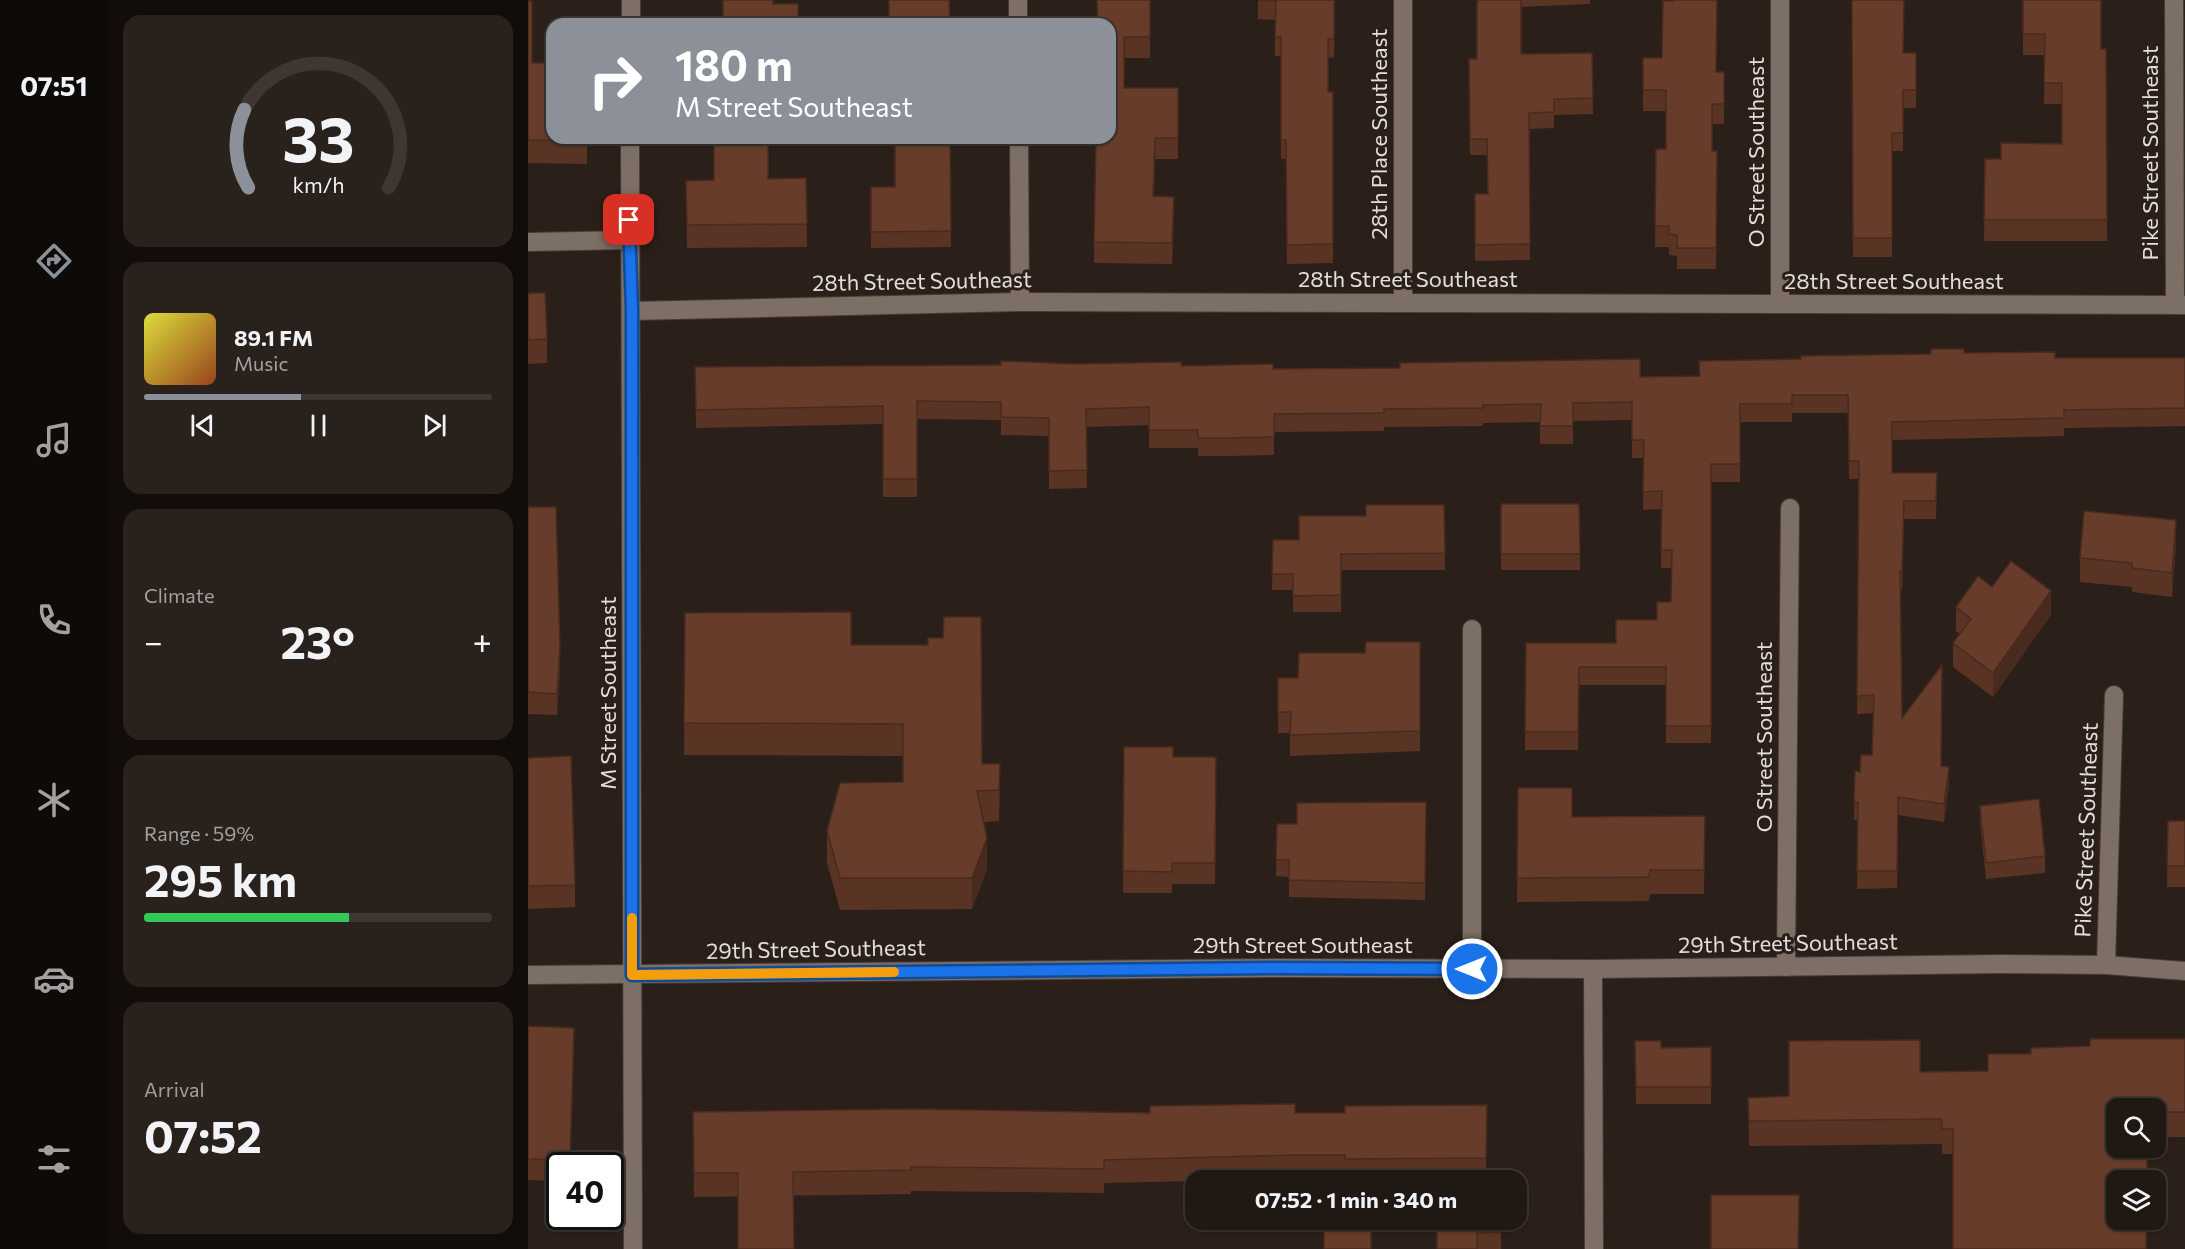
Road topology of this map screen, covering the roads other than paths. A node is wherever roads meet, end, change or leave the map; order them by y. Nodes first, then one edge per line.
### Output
1 (631, 0) edge
2 (1018, 0) edge
3 (1403, 0) edge
4 (1780, 0) edge
5 (2174, 0) edge
6 (631, 18) edge
7 (1018, 18) edge
8 (630, 144) edge
9 (1019, 144) edge
10 (629, 240) junction
11 (528, 242) edge
12 (1020, 302) junction
13 (1403, 303) junction
14 (1780, 304) junction
15 (2180, 305) edge
16 (632, 310) junction
17 (1790, 508) dead end
18 (1473, 629) dead end
19 (2114, 695) dead end
20 (2106, 965) junction
21 (1786, 967) junction
22 (1472, 969) junction
23 (1593, 969) junction
24 (2185, 971) edge
25 (528, 975) edge
26 (632, 975) junction
27 (633, 1249) edge
28 (1594, 1249) edge

1 - 6 street
2 - 7 street
3 - 13 street, 28th Place Southeast
4 - 14 street, O Street Southeast
5 - 15 street, Pike Street Southeast
8 - 10 street, M Street Southeast
9 - 12 street
10 - 11 street
10 - 16 street, M Street Southeast
12 - 13 street, 28th Street Southeast
12 - 16 street, 28th Street Southeast
13 - 14 street, 28th Street Southeast
14 - 15 street, 28th Street Southeast
16 - 26 street, M Street Southeast
17 - 21 street, O Street Southeast
18 - 22 street
19 - 20 street, Pike Street Southeast
20 - 21 street, 29th Street Southeast
20 - 24 street, 29th Street Southeast
21 - 23 street, 29th Street Southeast
22 - 23 street, 29th Street Southeast
22 - 26 street, 29th Street Southeast
23 - 28 street
25 - 26 street, 29th Street Southeast
26 - 27 street, M Street Southeast

